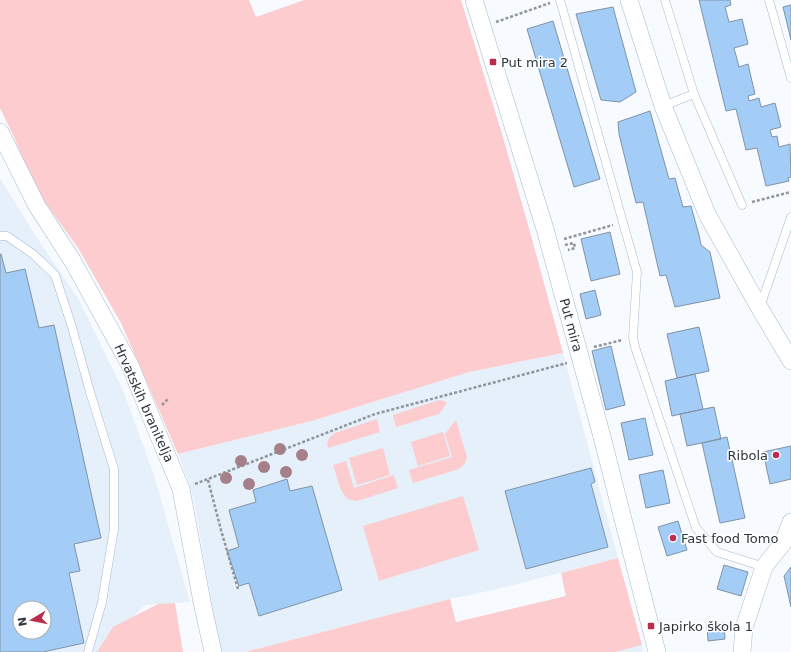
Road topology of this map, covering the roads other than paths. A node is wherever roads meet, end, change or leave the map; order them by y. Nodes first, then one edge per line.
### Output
1 (474, 0) edge
2 (560, 0) edge
3 (629, 0) edge
4 (665, 0) edge
5 (769, 0) edge
6 (791, 78) edge
7 (694, 94) junction
8 (663, 106) junction
9 (0, 132) edge
10 (742, 205) dead end
11 (791, 217) edge
12 (0, 236) edge
13 (759, 307) junction
14 (791, 361) edge
15 (791, 522) edge
16 (787, 546) edge
17 (764, 567) junction
18 (654, 651) edge
19 (88, 652) edge
20 (213, 652) edge
21 (742, 652) edge

1 - 18 street, Put mira
2 - 17 lane
3 - 8 street
4 - 7 lane
5 - 6 lane
7 - 8 lane
7 - 10 lane
8 - 13 street
9 - 20 street, Hrvatskih branitelja
11 - 13 lane
12 - 19 lane
13 - 14 street
15 - 16 street
16 - 17 street
17 - 21 street

